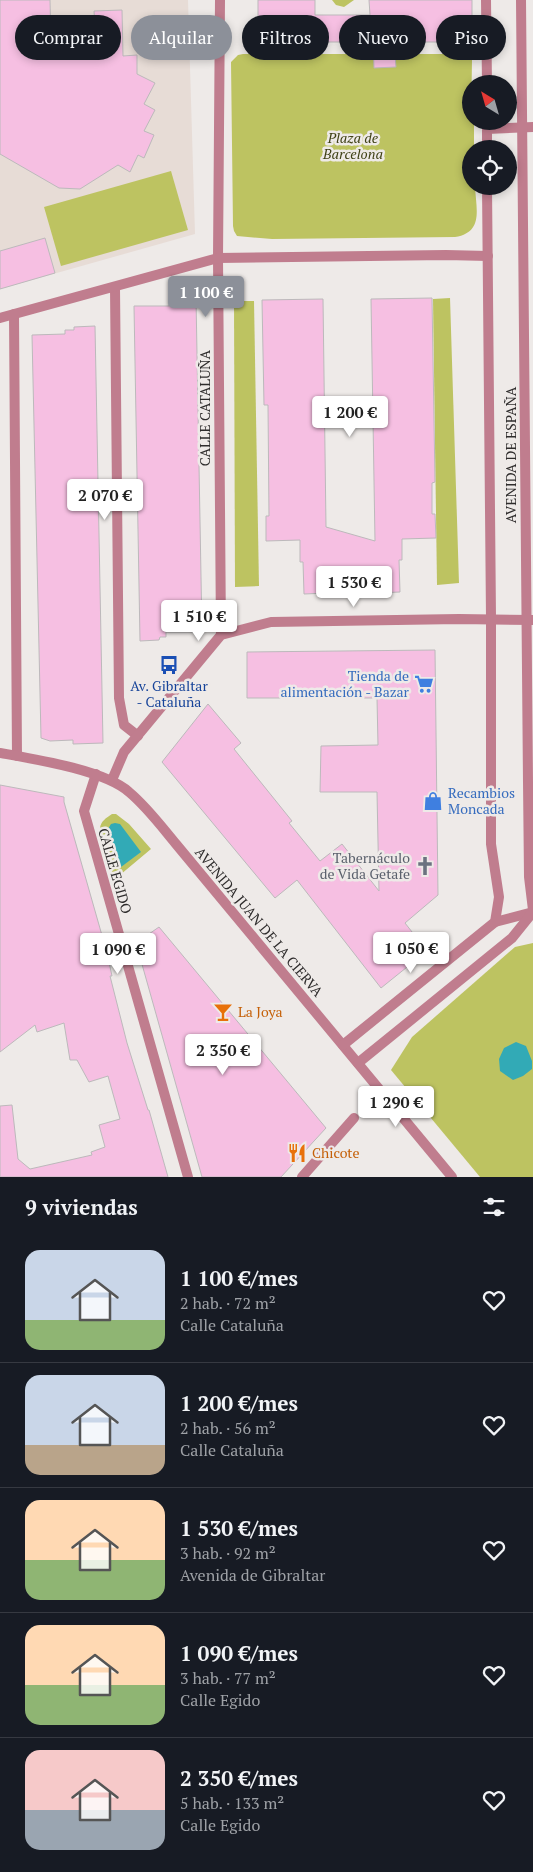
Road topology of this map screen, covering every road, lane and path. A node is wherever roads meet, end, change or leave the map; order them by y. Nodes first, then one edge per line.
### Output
1 (220, 0) edge
2 (486, 0) edge
3 (521, 0) edge
4 (487, 75) edge
5 (528, 127) edge
6 (487, 195) edge
7 (488, 256) junction
8 (218, 258) junction
9 (115, 288) junction
10 (14, 314) junction
11 (0, 318) edge
12 (529, 539) edge
13 (491, 618) junction
14 (529, 620) edge
15 (221, 635) junction
16 (138, 736) junction
17 (0, 753) edge
18 (17, 756) junction
19 (96, 774) junction
20 (112, 780) junction
21 (530, 782) edge
22 (533, 911) edge
23 (494, 922) junction
24 (343, 1045) junction
25 (358, 1063) junction
26 (354, 1118) dead end
27 (188, 1177) edge
28 (302, 1177) edge
29 (452, 1177) edge

1 - 8 street, CALLE CATALUÑA
2 - 4 street
3 - 5 street, AVENIDA DE ESPAÑA
5 - 12 street, AVENIDA DE ESPAÑA
6 - 7 street, AVENIDA DE ESPAÑA
7 - 8 street
7 - 13 street, AVENIDA DE ESPAÑA
8 - 9 street
8 - 15 street, CALLE CATALUÑA
9 - 10 street
9 - 16 street
10 - 11 street
10 - 18 street
12 - 14 street, AVENIDA DE ESPAÑA
13 - 14 street
13 - 15 street
13 - 23 street, AVENIDA DE ESPAÑA
14 - 21 street, AVENIDA DE ESPAÑA
15 - 16 street
16 - 20 street
17 - 18 street, AVENIDA JUAN DE LA CIERVA
18 - 19 street, AVENIDA JUAN DE LA CIERVA
19 - 20 street, AVENIDA JUAN DE LA CIERVA
19 - 27 street, CALLE EGIDO
20 - 24 street, AVENIDA JUAN DE LA CIERVA
21 - 22 street, AVENIDA DE ESPAÑA
22 - 23 street
22 - 25 street
23 - 24 street
24 - 25 street, AVENIDA JUAN DE LA CIERVA
25 - 29 street, AVENIDA JUAN DE LA CIERVA
26 - 28 street

